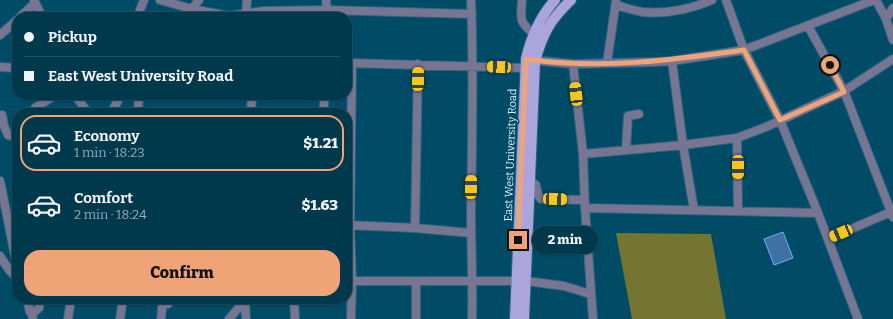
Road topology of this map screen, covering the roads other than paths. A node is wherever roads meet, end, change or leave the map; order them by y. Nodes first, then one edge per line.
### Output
1 (144, 0) edge
2 (160, 0) edge
3 (199, 0) edge
4 (247, 0) edge
5 (326, 0) edge
6 (471, 0) edge
7 (522, 0) edge
8 (555, 0) edge
9 (570, 0) edge
10 (712, 0) edge
11 (726, 0) edge
12 (875, 0) edge
13 (34, 2) edge
14 (616, 2) edge
15 (893, 8) edge
16 (192, 10) junction
17 (25, 12) edge
18 (39, 12) edge
19 (140, 12) edge
20 (204, 12) edge
21 (250, 12) edge
22 (328, 12) edge
23 (352, 13) edge
24 (472, 14) junction
25 (886, 19) junction
26 (12, 24) edge
27 (808, 26) junction
28 (534, 34) junction
29 (0, 35) edge
30 (893, 40) edge
31 (744, 50) junction
32 (893, 59) edge
33 (672, 61) junction
34 (352, 63) edge
35 (529, 63) junction
36 (607, 63) junction
37 (418, 64) junction
38 (573, 64) junction
39 (473, 66) junction
40 (0, 68) edge
41 (12, 68) edge
42 (844, 92) junction
43 (47, 100) edge
44 (35, 108) edge
45 (639, 114) dead end
46 (2, 115) dead end
47 (780, 120) junction
48 (12, 135) edge
49 (737, 138) junction
50 (683, 145) junction
51 (626, 150) junction
52 (582, 154) junction
53 (0, 180) edge
54 (530, 181) junction
55 (584, 204) junction
56 (694, 210) junction
57 (738, 211) junction
58 (818, 213) junction
59 (892, 213) edge
60 (352, 225) edge
61 (415, 228) junction
62 (471, 233) junction
63 (828, 239) junction
64 (12, 241) edge
65 (0, 256) edge
66 (12, 273) edge
67 (352, 281) edge
68 (521, 281) junction
69 (416, 282) junction
70 (473, 282) junction
71 (590, 294) junction
72 (28, 304) edge
73 (39, 304) edge
74 (70, 304) edge
75 (122, 304) edge
76 (162, 304) edge
77 (242, 304) edge
78 (246, 304) edge
79 (294, 304) edge
80 (351, 304) edge
81 (33, 316) edge
82 (68, 319) edge
83 (120, 319) edge
84 (161, 319) edge
85 (229, 319) edge
86 (246, 319) edge
87 (295, 319) edge
88 (351, 319) edge
89 (416, 319) edge
90 (472, 319) edge
91 (515, 319) edge
92 (524, 319) edge
93 (593, 319) edge
94 (858, 319) edge

1 - 19 street
2 - 16 street
3 - 16 street
4 - 21 street
5 - 22 street
6 - 24 street
7 - 28 street
8 - 28 main road, East West University Road
9 - 35 main road, East West University Road
10 - 14 street
11 - 31 street
12 - 25 street
12 - 27 street
13 - 17 street
13 - 18 street
14 - 36 street
15 - 25 street
16 - 20 street
23 - 24 street
24 - 39 street
25 - 30 street
26 - 29 street
27 - 31 street
27 - 42 street
28 - 35 main road, East West University Road
31 - 33 street
31 - 47 street
32 - 42 street
33 - 36 street
33 - 50 street
34 - 37 street
35 - 38 street
35 - 39 street
35 - 54 main road, East West University Road
35 - 68 main road, East West University Road
36 - 38 street
37 - 39 street
37 - 61 street
38 - 52 street
39 - 62 street
40 - 41 street
42 - 47 street
42 - 59 street
43 - 44 street
45 - 51 street
46 - 48 street
47 - 49 street
47 - 58 street
49 - 50 street
49 - 57 street
50 - 51 street
50 - 56 street
51 - 52 street
52 - 55 street
53 - 64 street
54 - 55 street
54 - 68 main road, East West University Road
55 - 56 street
55 - 71 street
56 - 57 street
57 - 58 street
58 - 63 street
59 - 63 street
60 - 61 street
61 - 62 street
62 - 70 street
63 - 94 street
65 - 66 street
67 - 69 street
68 - 70 street
68 - 71 street
68 - 91 main road, East West University Road
68 - 92 main road, East West University Road
69 - 70 street
69 - 89 street
70 - 90 street
71 - 93 street
72 - 81 street
73 - 81 street
74 - 82 street
75 - 83 street
76 - 84 street
77 - 85 street
78 - 86 street
79 - 87 street
80 - 88 street

